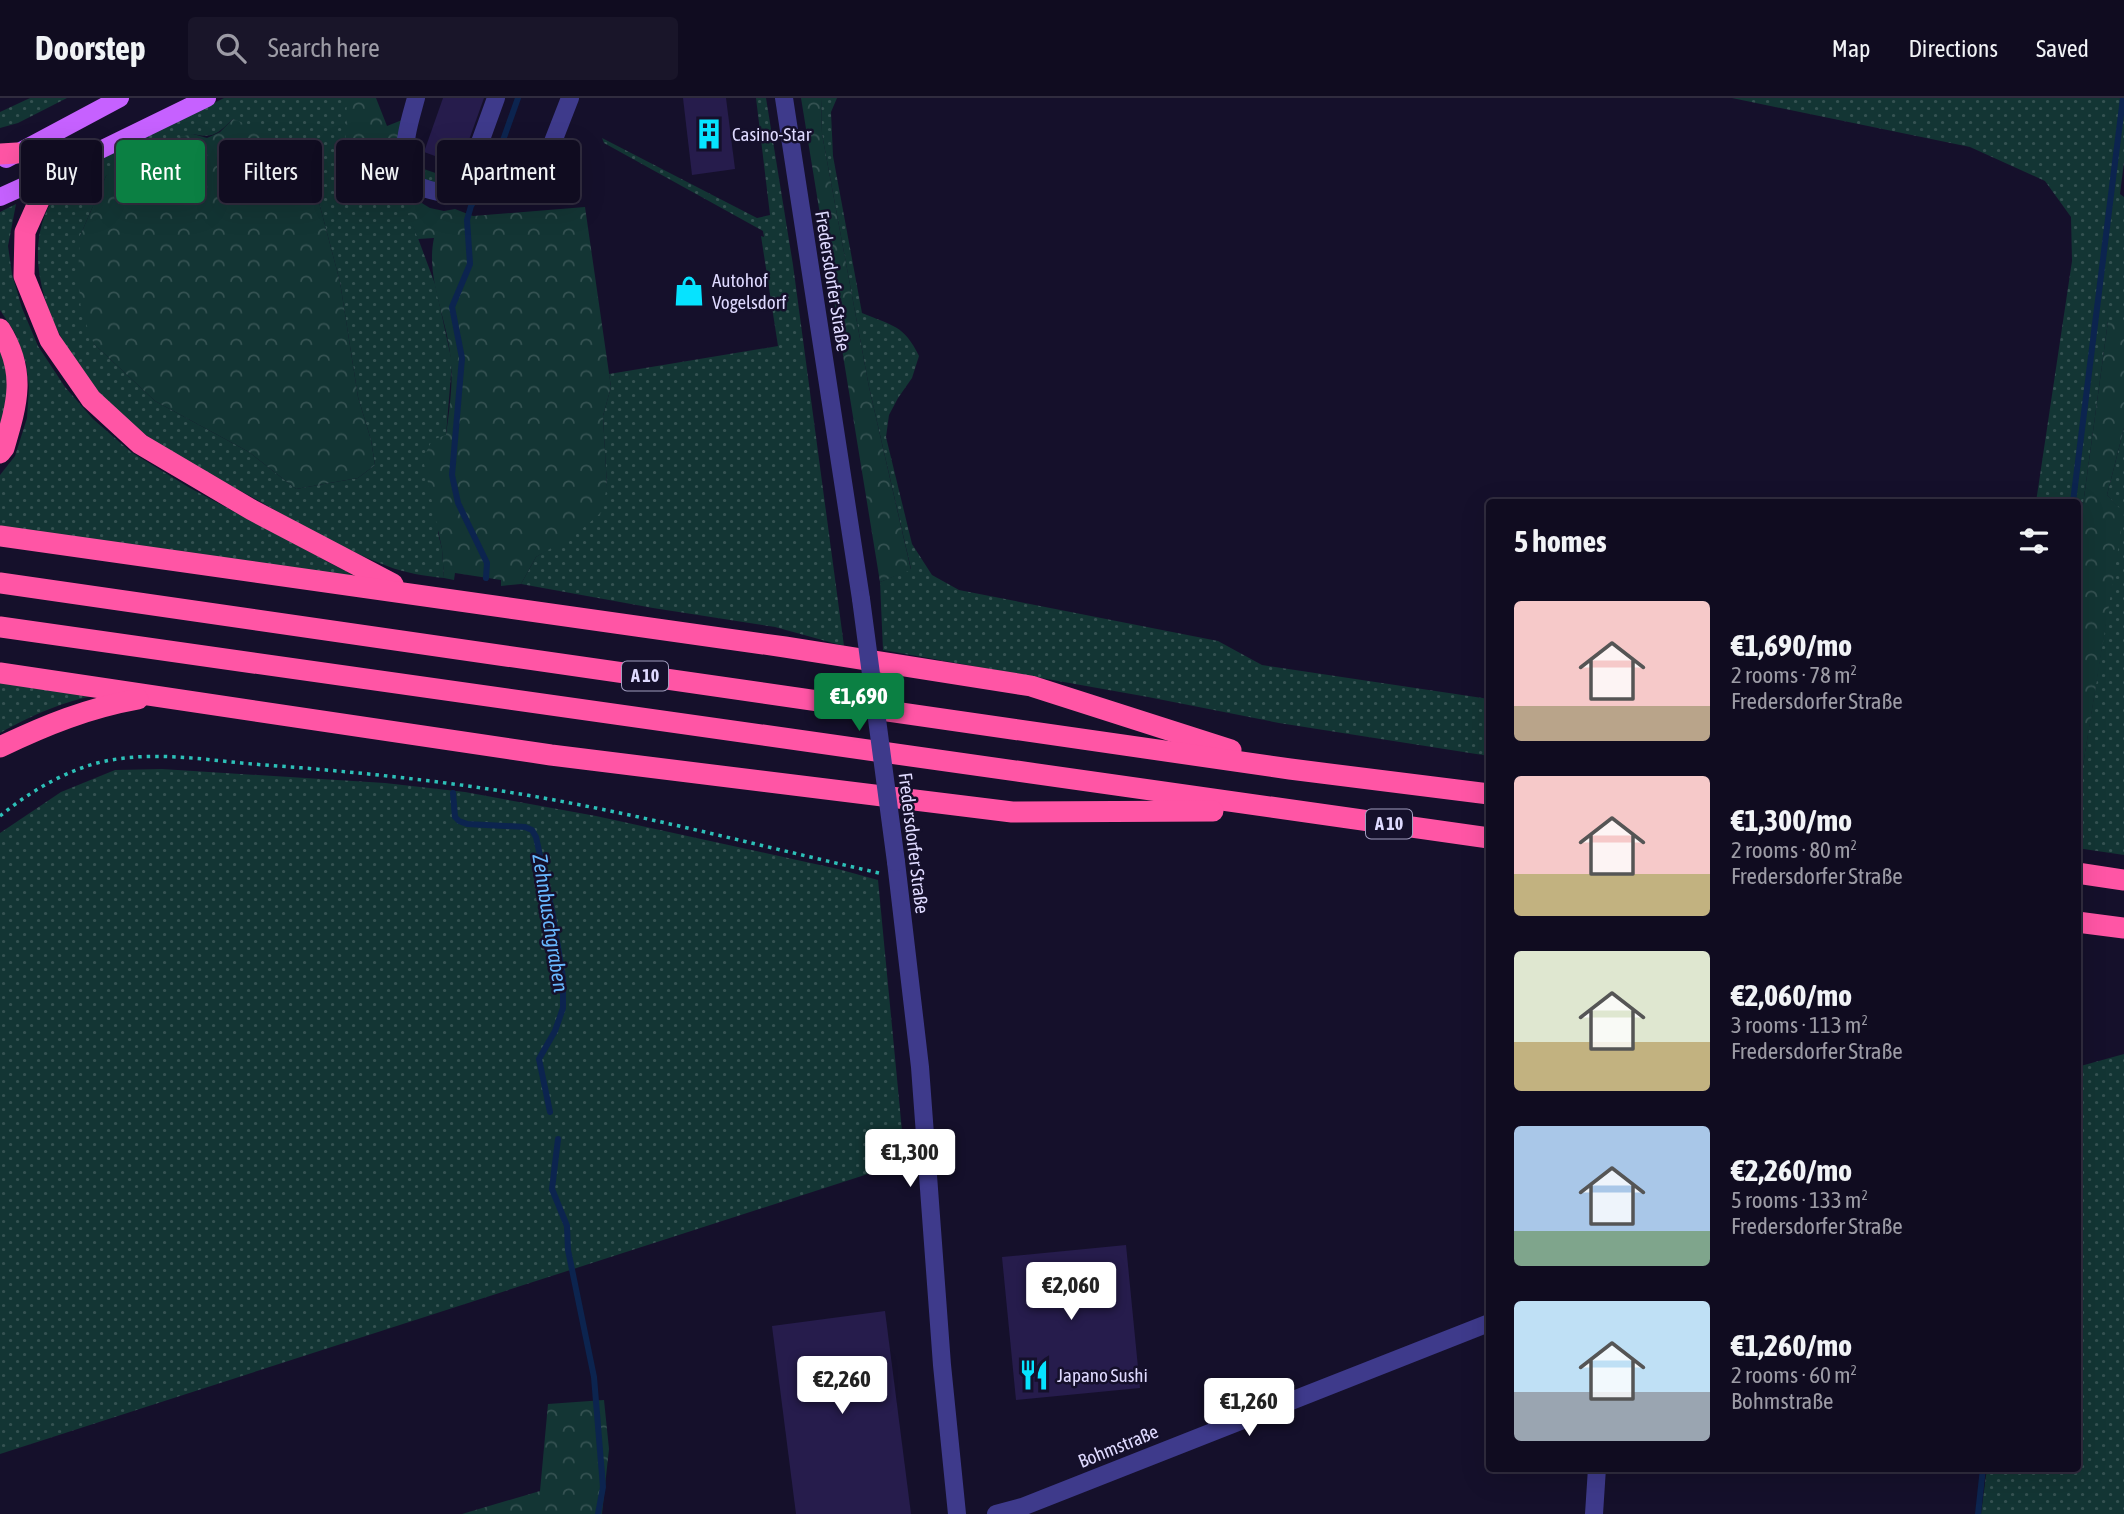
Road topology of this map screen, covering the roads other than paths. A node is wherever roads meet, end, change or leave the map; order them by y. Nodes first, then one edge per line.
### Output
1 (120, 98) edge
2 (207, 98) edge
3 (416, 98) edge
4 (496, 98) edge
5 (570, 98) edge
6 (784, 98) edge
7 (554, 140) edge
8 (102, 149) edge
9 (6, 156) edge
10 (21, 188) edge
11 (0, 197) edge
12 (38, 203) edge
13 (0, 329) edge
14 (0, 453) edge
15 (0, 536) edge
16 (0, 583) edge
17 (411, 593) junction
18 (0, 626) edge
19 (0, 673) edge
20 (157, 695) junction
21 (0, 747) edge
22 (1290, 769) junction
23 (1486, 794) edge
24 (1288, 810) junction
25 (1486, 838) edge
26 (2081, 874) edge
27 (2124, 880) edge
28 (2081, 923) edge
29 (2124, 928) edge
30 (1486, 1324) edge
31 (1597, 1472) edge
32 (957, 1514) edge
33 (996, 1514) edge
34 (1594, 1514) edge

1 - 9 main road
2 - 8 main road
3 - 4 street
5 - 7 street
6 - 32 street, Fredersdorfer Straße, bridge
10 - 11 main road
12 - 17 highway
13 - 14 highway
15 - 17 highway
16 - 22 highway, A 10
17 - 22 highway
18 - 24 highway, A 10
19 - 20 highway
20 - 21 highway
20 - 24 highway
22 - 23 highway, A 10
24 - 25 highway, A 10
26 - 27 highway
28 - 29 highway
30 - 33 street, Bohmstraße
31 - 34 street

